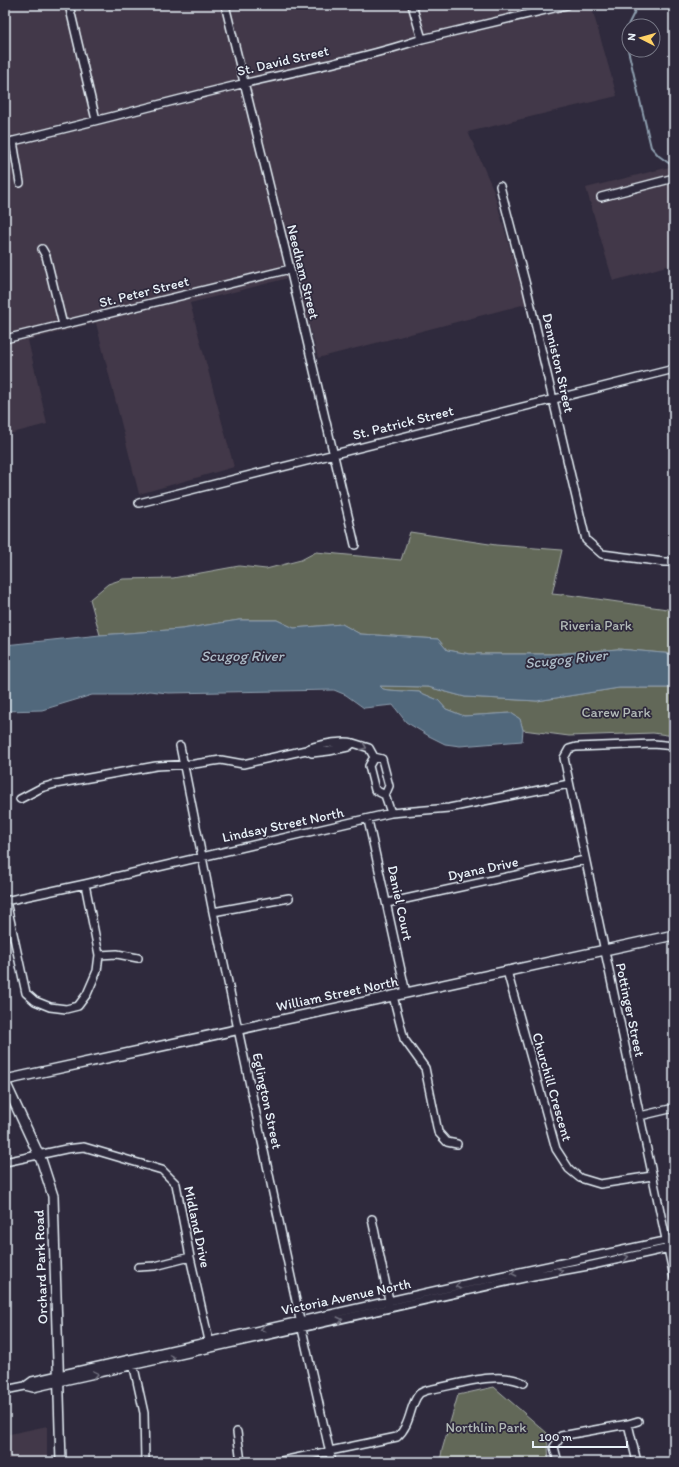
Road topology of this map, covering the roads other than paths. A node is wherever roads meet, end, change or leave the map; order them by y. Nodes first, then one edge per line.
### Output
1 (69, 5) edge
2 (225, 5) edge
3 (412, 5) edge
4 (567, 5) edge
5 (422, 38) junction
6 (244, 83) junction
7 (96, 120) junction
8 (13, 141) junction
9 (5, 143) edge
10 (674, 178) edge
11 (20, 184) dead end
12 (500, 186) dead end
13 (601, 197) dead end
14 (42, 249) dead end
15 (290, 269) junction
16 (63, 325) junction
17 (5, 339) edge
18 (674, 369) edge
19 (553, 398) junction
20 (333, 455) junction
21 (139, 503) dead end
22 (355, 545) dead end
23 (674, 562) edge
24 (180, 746) dead end
25 (674, 746) edge
26 (374, 758) junction
27 (184, 764) junction
28 (569, 784) junction
29 (385, 795) junction
30 (20, 799) dead end
31 (391, 814) junction
32 (368, 820) junction
33 (202, 856) junction
34 (585, 860) junction
35 (85, 884) junction
36 (289, 898) dead end
37 (6, 901) edge
38 (387, 903) junction
39 (213, 912) junction
40 (674, 935) edge
41 (605, 950) junction
42 (99, 955) junction
43 (138, 958) dead end
44 (506, 970) junction
45 (406, 993) junction
46 (392, 996) junction
47 (238, 1029) junction
48 (5, 1081) edge
49 (674, 1108) edge
50 (640, 1116) junction
51 (456, 1144) dead end
52 (39, 1155) junction
53 (5, 1162) edge
54 (652, 1176) junction
55 (372, 1219) dead end
56 (674, 1239) edge
57 (666, 1240) junction
58 (671, 1247) edge
59 (190, 1257) junction
60 (138, 1267) dead end
61 (496, 1277) junction
62 (674, 1277) edge
63 (498, 1285) junction
64 (390, 1305) junction
65 (301, 1320) junction
66 (302, 1329) junction
67 (210, 1345) junction
68 (133, 1362) junction
69 (58, 1379) junction
70 (524, 1383) dead end
71 (5, 1390) edge
72 (638, 1421) dead end
73 (628, 1424) junction
74 (237, 1432) dead end
75 (329, 1450) junction
76 (61, 1462) edge
77 (145, 1462) edge
78 (241, 1462) edge
79 (277, 1462) edge
80 (332, 1462) edge
81 (558, 1462) edge
82 (637, 1462) edge

1 - 7 street
2 - 6 street, Needham Street
3 - 5 street
4 - 5 street, St. David Street
5 - 6 street, St. David Street
6 - 7 street, St. David Street
6 - 15 street, Needham Street
7 - 8 street, St. David Street
8 - 9 street, St. David Street
8 - 11 street
10 - 13 street
12 - 19 street, Denniston Street
14 - 16 street
15 - 16 street, St. Peter Street
15 - 20 street, Needham Street
16 - 17 street, St. Peter Street
18 - 19 street, St. Patrick Street
19 - 20 street, St. Patrick Street
19 - 23 street, Denniston Street
20 - 21 street, St. Patrick Street
20 - 22 street, Needham Street
24 - 27 street, Eglington Street
25 - 28 street, Pottinger Street
27 -> 26 street
26 - 29 street
26 - 29 street
27 - 30 street
27 - 33 street, Eglington Street
28 - 31 street, Lindsay Street North
28 - 34 street, Pottinger Street
29 - 31 street
31 - 32 street, Lindsay Street North
32 - 33 street, Lindsay Street North
32 - 38 street, Daniel Court
33 - 35 street, Lindsay Street North
33 - 39 street, Eglington Street
34 - 38 street, Dyana Drive
34 - 41 street, Pottinger Street
35 - 37 street, Lindsay Street North
35 - 42 street
36 - 39 street
37 - 42 street
38 - 45 street, Daniel Court
39 - 47 street, Eglington Street
40 - 41 street, William Street North
41 - 44 street, William Street North
41 - 50 street, Pottinger Street
42 - 43 street
44 - 45 street, William Street North
44 - 54 street, Churchill Crescent
45 - 46 street, William Street North
46 - 47 street, William Street North
46 - 51 street
47 - 48 street, William Street North
47 - 65 street, Eglington Street
48 - 52 street, Orchard Park Road
49 - 50 street
50 - 54 street, Pottinger Street
52 - 53 street, Midland Drive
52 - 59 street, Midland Drive
52 - 69 street, Orchard Park Road
54 - 57 street, Pottinger Street
55 - 64 street
56 - 57 street, Victoria Avenue North
57 - 58 street, Pottinger Street
57 -> 61 street, Victoria Avenue North
58 - 62 street, Pottinger Street
63 -> 58 street, Victoria Avenue North
59 - 60 street
59 - 67 street, Midland Drive
61 - 63 street
61 -> 64 street, Victoria Avenue North
63 - 64 street, Victoria Avenue North
64 - 65 street, Victoria Avenue North
66 -> 64 street, Victoria Avenue North
65 - 66 street, Eglington Street
65 -> 67 street, Victoria Avenue North
66 - 67 street, Victoria Avenue North
66 - 75 street, Eglington Street
67 - 68 street, Victoria Avenue North
68 - 69 street, Victoria Avenue North
68 - 77 street
69 - 71 street, Victoria Avenue North
69 - 76 street, Orchard Park Road
70 - 75 street
72 - 73 street
73 - 81 street
73 - 82 street
74 - 78 street
75 - 79 street
75 - 80 street, Eglington Street

